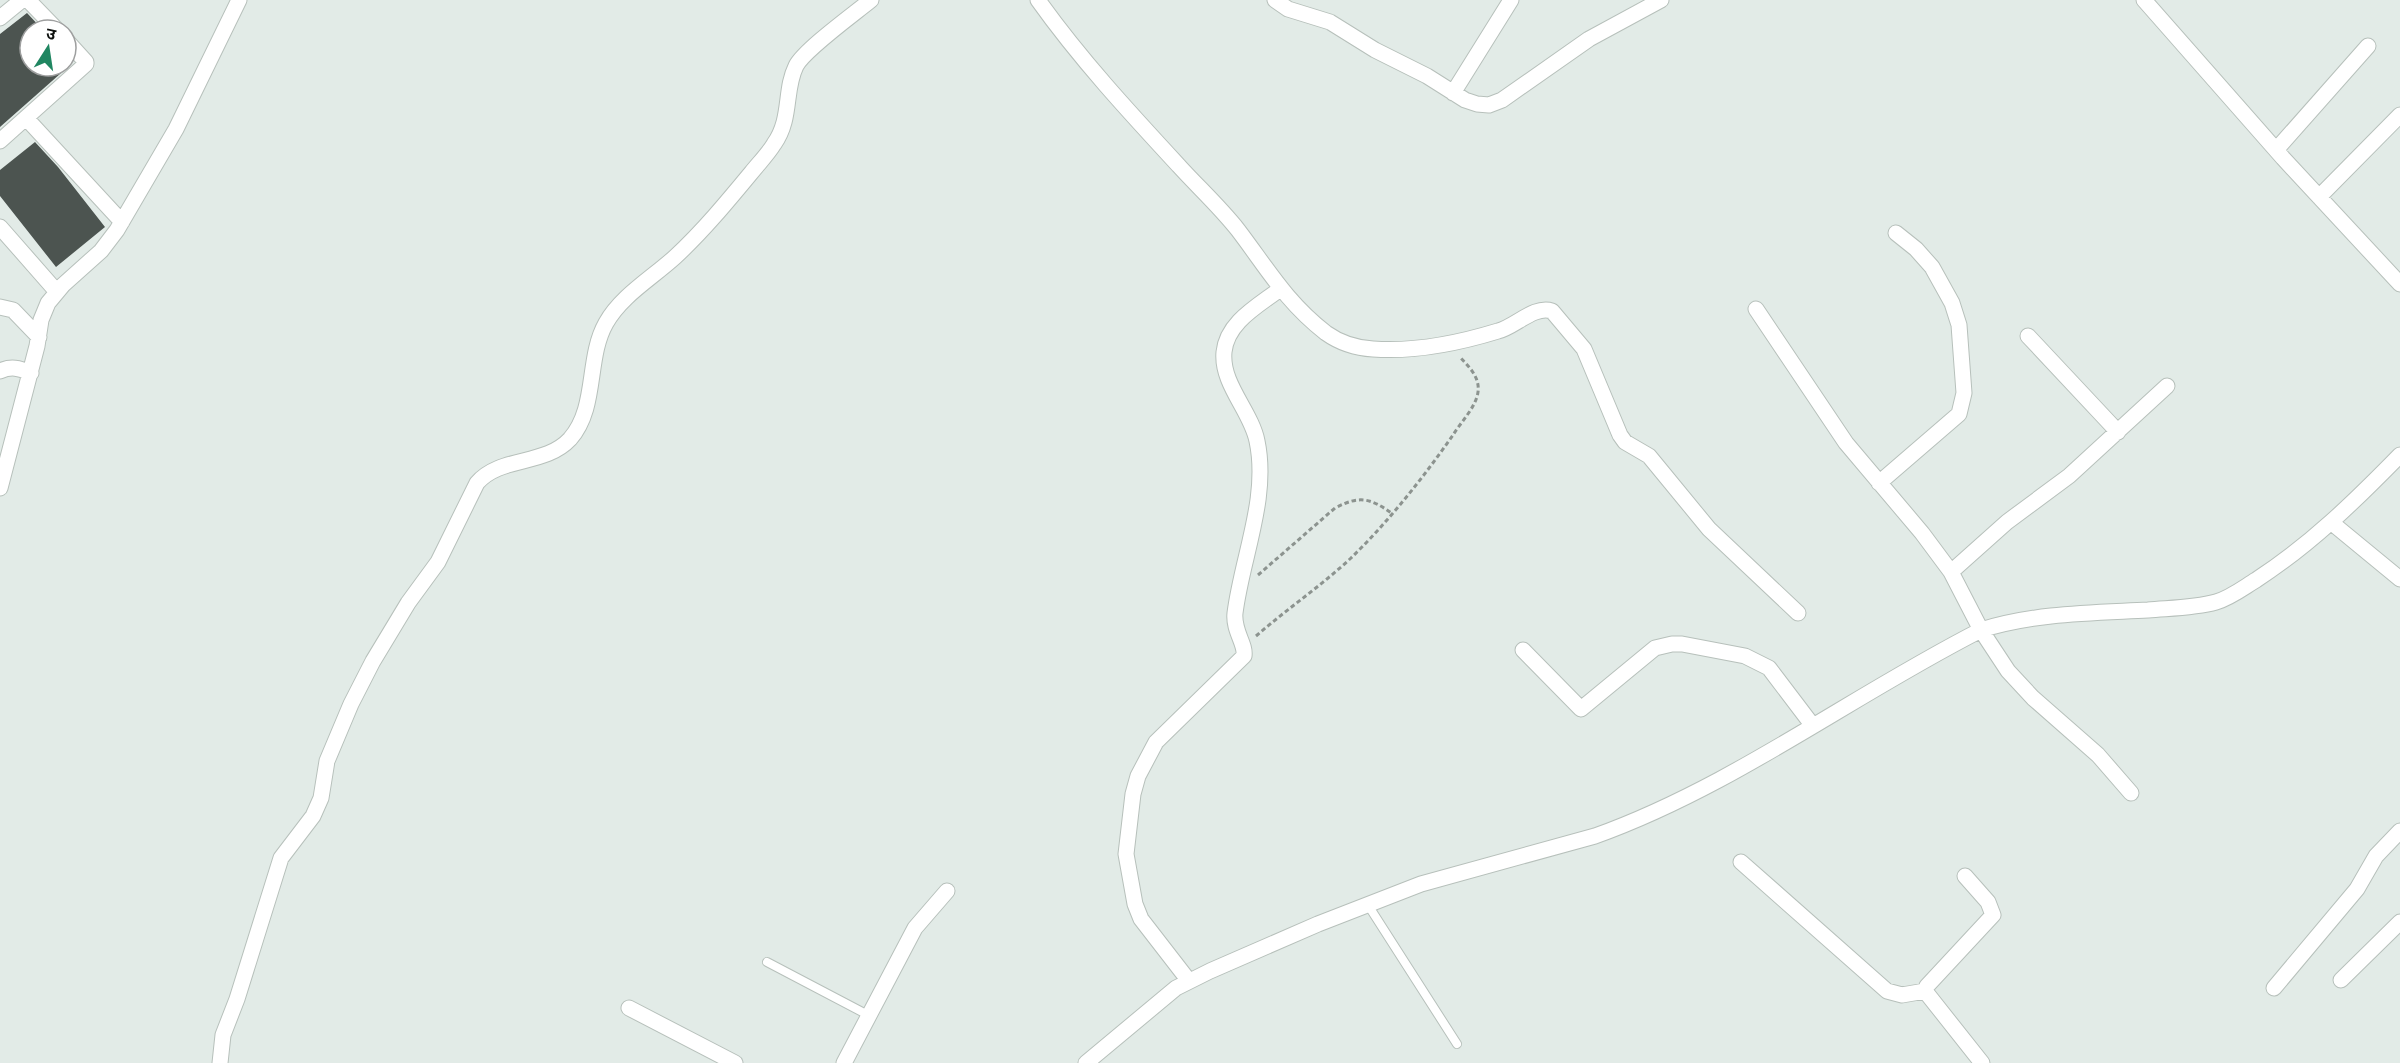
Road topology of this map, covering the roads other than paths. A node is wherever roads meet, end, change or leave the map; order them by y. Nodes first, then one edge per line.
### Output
1 (22, 0) edge
2 (28, 0) edge
3 (239, 0) edge
4 (871, 0) edge
5 (1038, 0) edge
6 (1275, 0) edge
7 (1511, 0) edge
8 (1661, 0) edge
9 (2144, 0) edge
10 (0, 18) edge
11 (45, 18) edge
12 (2368, 46) dead end
13 (78, 53) edge
14 (78, 71) edge
15 (70, 78) edge
16 (1453, 93) junction
17 (2400, 116) edge
18 (26, 118) junction
19 (0, 141) edge
20 (2276, 150) junction
21 (2319, 197) junction
22 (122, 222) junction
23 (0, 227) edge
24 (1896, 233) dead end
25 (2400, 284) edge
26 (1280, 289) junction
27 (57, 292) junction
28 (0, 307) edge
29 (1756, 309) dead end
30 (2028, 336) dead end
31 (39, 337) junction
32 (0, 371) edge
33 (30, 373) junction
34 (2167, 386) dead end
35 (2118, 432) junction
36 (2400, 455) edge
37 (1879, 483) junction
38 (0, 488) edge
39 (2332, 523) junction
40 (1951, 572) junction
41 (2400, 579) edge
42 (1798, 613) dead end
43 (1981, 630) junction
44 (1523, 650) dead end
45 (1813, 726) junction
46 (2131, 793) dead end
47 (2400, 831) edge
48 (1741, 862) dead end
49 (1965, 876) dead end
50 (947, 891) dead end
51 (1368, 905) junction
52 (2400, 922) edge
53 (767, 962) dead end
54 (2341, 980) dead end
55 (1190, 981) junction
56 (2274, 988) dead end
57 (1925, 990) junction
58 (629, 1008) dead end
59 (868, 1015) junction
60 (1457, 1044) dead end
61 (220, 1063) edge
62 (735, 1063) edge
63 (844, 1063) edge
64 (1086, 1063) edge
65 (1982, 1063) edge

1 - 10 street
2 - 11 street
3 - 22 street
4 - 61 street
5 - 26 street
6 - 16 street
7 - 16 street
8 - 16 street
9 - 20 street
12 - 20 street
13 - 14 street
15 - 18 street
17 - 21 street
18 - 19 street
18 - 22 street
20 - 21 street
21 - 25 street
22 - 27 street
23 - 27 street
24 - 37 street
26 - 42 street
26 - 55 street
27 - 31 street
28 - 31 street
29 - 37 street
30 - 35 street
31 - 33 street
32 - 33 street
33 - 38 street
34 - 35 street
35 - 40 street
36 - 39 street
37 - 40 street
39 - 41 street
39 - 43 street
40 - 43 street
43 - 45 street
43 - 46 street
44 - 45 street
45 - 51 street
47 - 56 street
48 - 57 street
49 - 57 street
50 - 59 street
51 - 55 street
51 - 60 lane
52 - 54 street
53 - 59 lane
55 - 64 street
57 - 65 street
58 - 62 street
59 - 63 street

